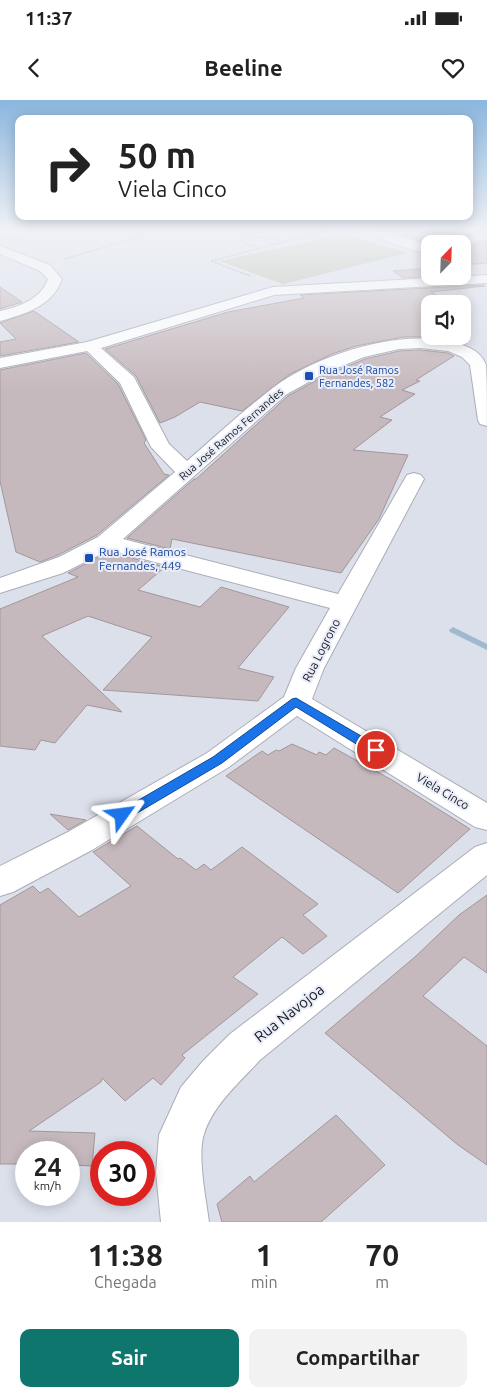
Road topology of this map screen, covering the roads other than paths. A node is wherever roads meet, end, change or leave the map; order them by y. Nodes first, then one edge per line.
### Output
1 (54, 283) edge
2 (419, 283) edge
3 (0, 316) edge
4 (90, 346) junction
5 (0, 363) edge
6 (486, 402) edge
7 (487, 420) edge
8 (187, 472) junction
9 (414, 479) dead end
10 (106, 542) junction
11 (0, 586) edge
12 (344, 604) junction
13 (296, 702) junction
14 (487, 818) edge
15 (487, 856) edge
16 (0, 882) edge
17 (185, 1222) edge

1 - 3 street
2 - 4 street
4 - 5 street
4 - 8 street
6 - 7 street
6 - 8 street, Rua José Ramos Fernandes
8 - 10 street, Rua José Ramos Fernandes
9 - 12 street, Rua Logrono
10 - 11 street, Rua José Ramos Fernandes
10 - 12 street
12 - 13 street, Rua Logrono
13 - 14 street, Viela Cinco
13 - 16 street
15 - 17 street, Rua Navojoa

